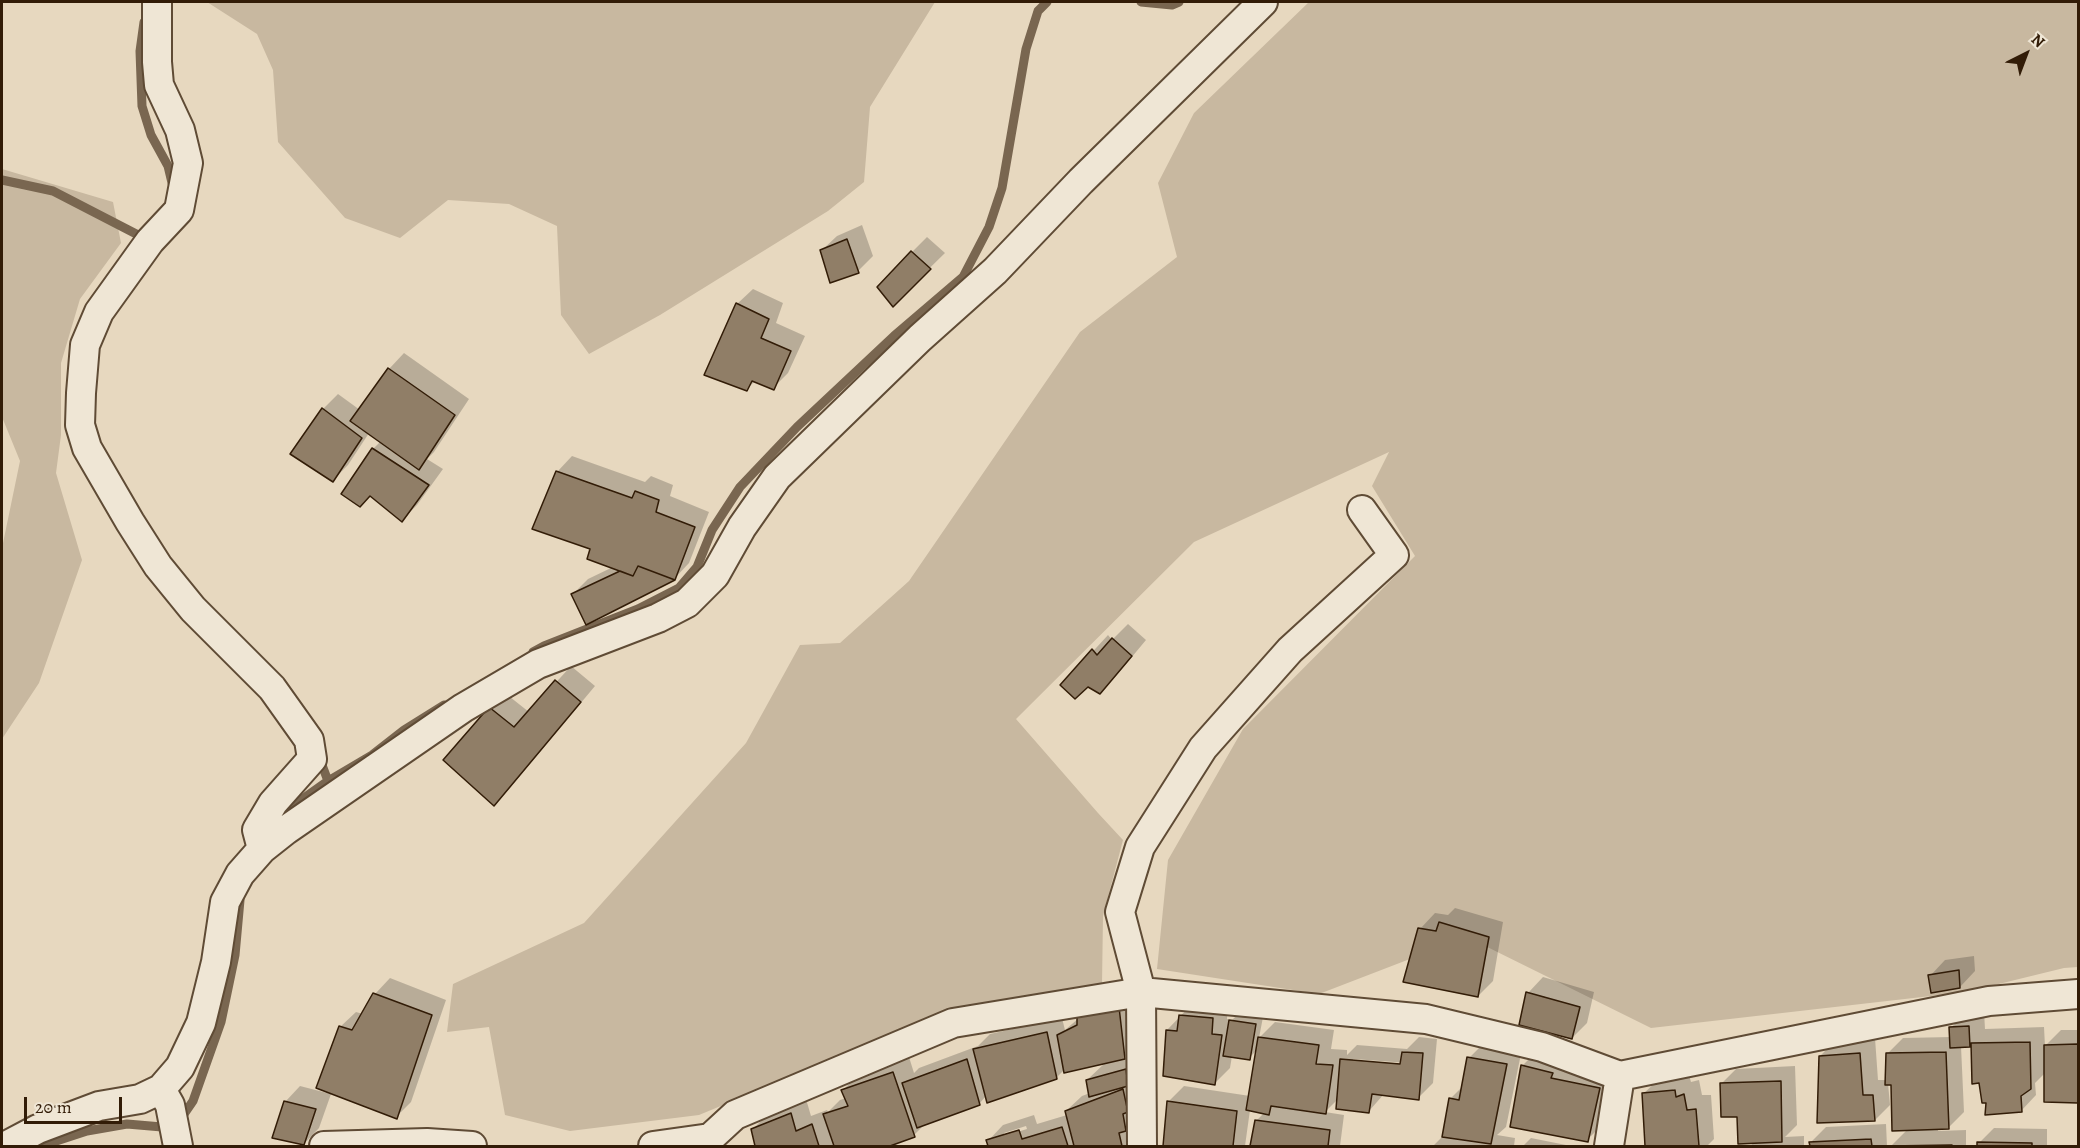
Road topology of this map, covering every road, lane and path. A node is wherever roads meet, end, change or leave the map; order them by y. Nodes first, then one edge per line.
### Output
1 (157, 2) edge
2 (1263, 2) edge
3 (1362, 510) dead end
4 (262, 849) junction
5 (1141, 992) junction
6 (2079, 994) edge
7 (1620, 1076) junction
8 (161, 1089) junction
9 (710, 1142) edge
10 (6, 1146) edge
11 (178, 1146) edge
12 (324, 1146) edge
13 (472, 1146) edge
14 (653, 1146) edge
15 (1142, 1146) edge
16 (1609, 1146) edge

1 - 4 street
2 - 4 street
3 - 5 street
4 - 8 street
5 - 7 street
5 - 9 street
5 - 15 street
6 - 7 street
7 - 16 street
8 - 10 street
8 - 11 street
9 - 14 street
12 - 13 street

